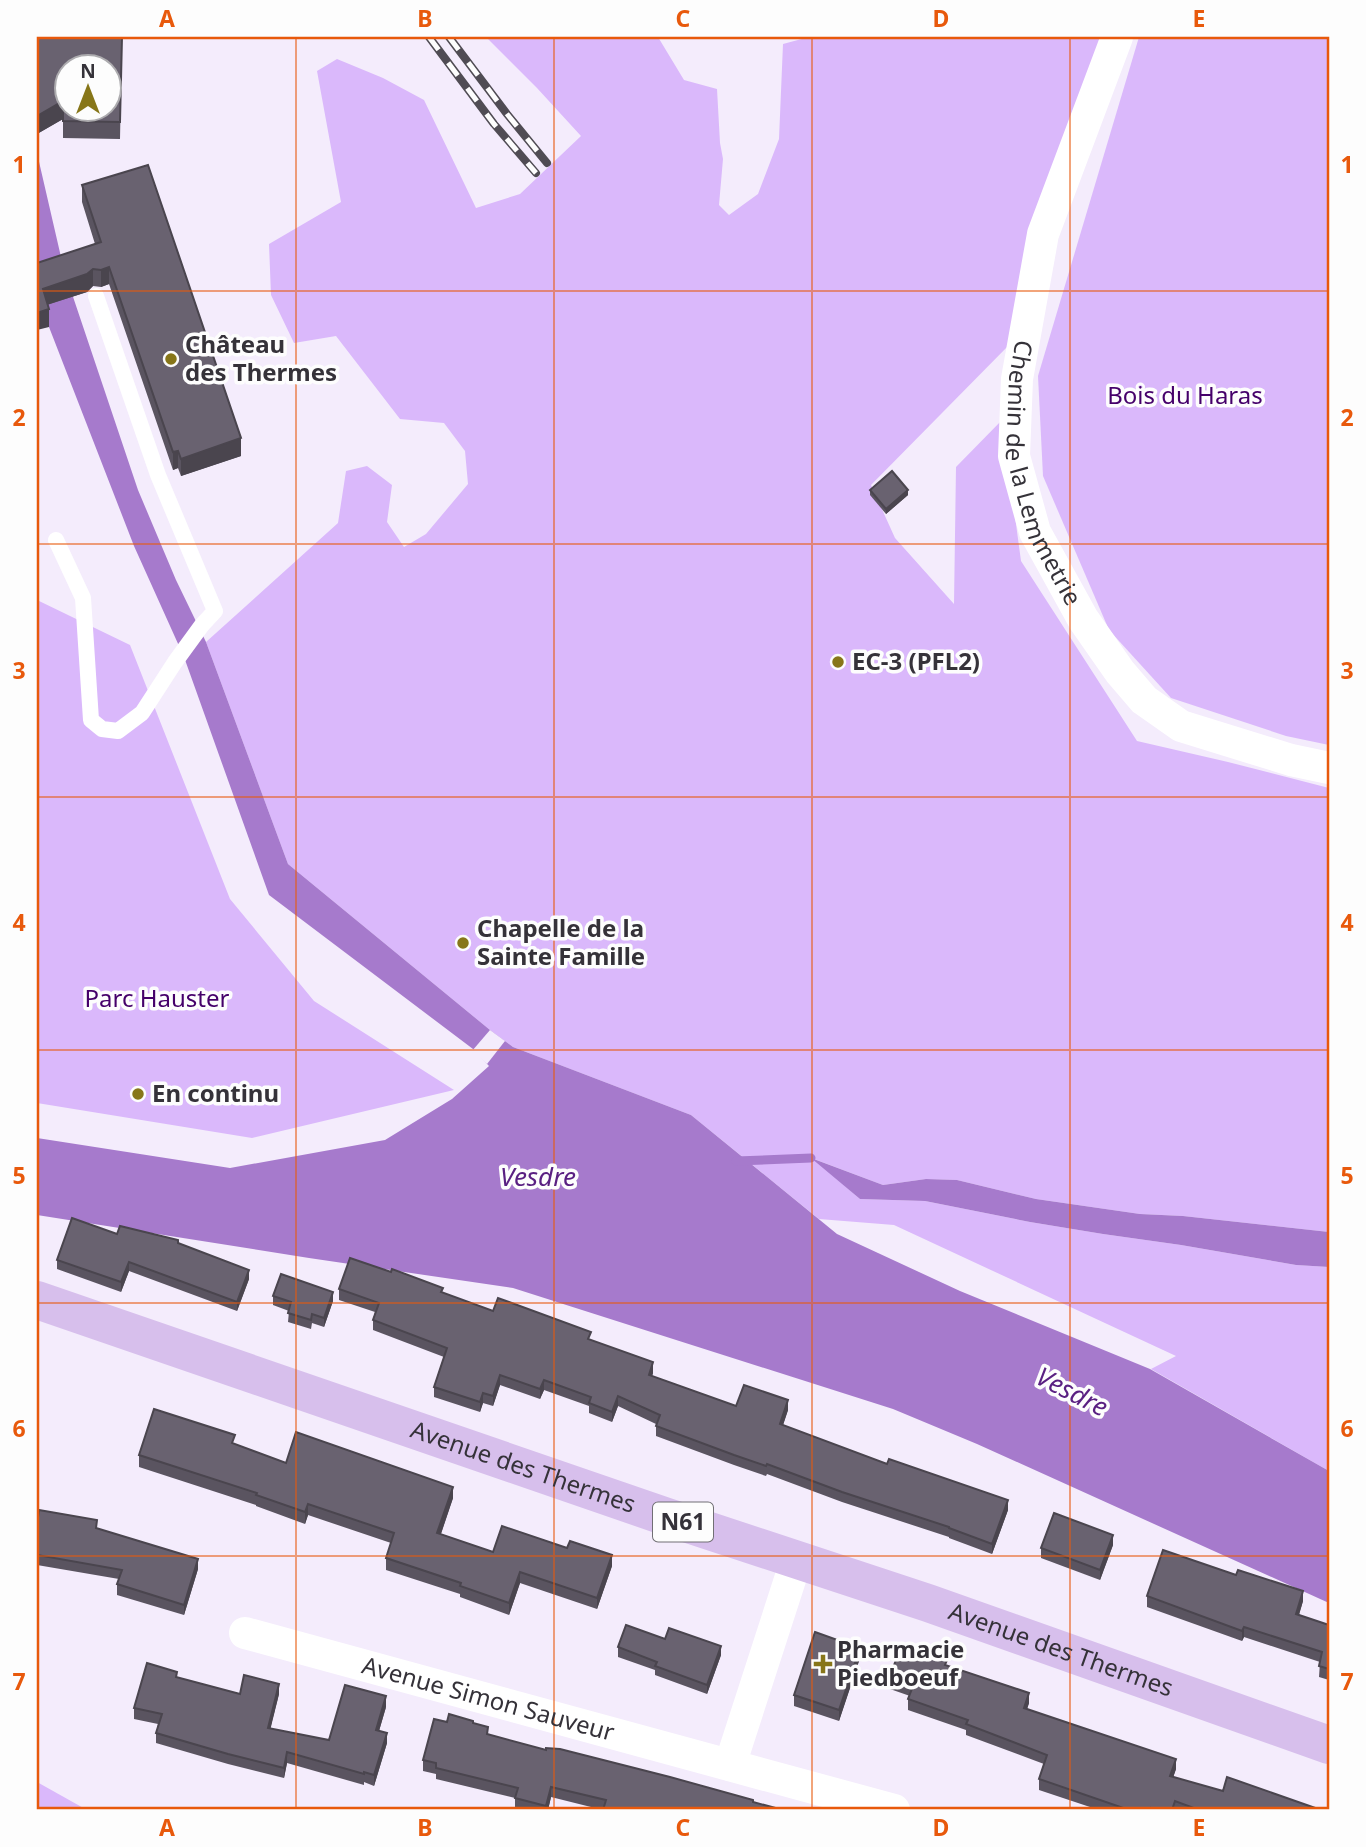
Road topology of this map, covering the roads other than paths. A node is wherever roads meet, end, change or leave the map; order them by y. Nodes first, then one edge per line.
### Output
1 (1117, 37) edge
2 (96, 296) edge
3 (56, 540) dead end
4 (1329, 768) edge
5 (37, 1300) edge
6 (796, 1561) junction
7 (245, 1633) dead end
8 (1329, 1745) edge
9 (730, 1765) junction
10 (894, 1810) edge

1 - 4 street, Chemin de la Lemmetrie
2 - 3 lane
5 - 6 main road, Avenue des Thermes / N61
6 - 8 main road, Avenue des Thermes / N61
6 - 9 street
7 - 9 street, Avenue Simon Sauveur
9 - 10 street, Avenue Simon Sauveur

